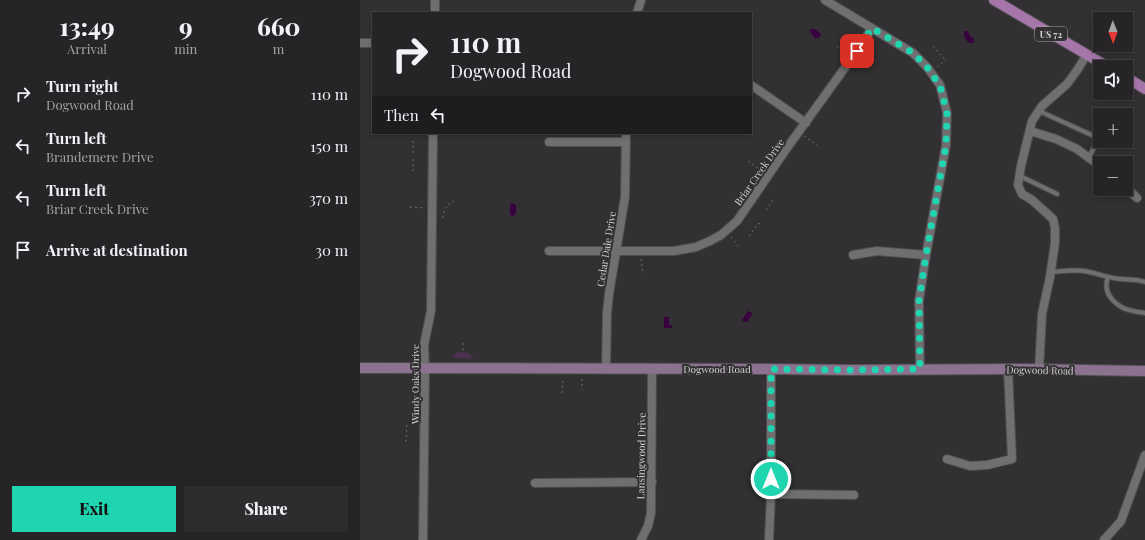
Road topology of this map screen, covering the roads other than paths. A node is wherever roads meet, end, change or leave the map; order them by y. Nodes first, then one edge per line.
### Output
1 (435, 0) edge
2 (642, 0) edge
3 (825, 0) edge
4 (994, 0) edge
5 (435, 12) edge
6 (637, 12) edge
7 (872, 28) junction
8 (360, 43) edge
9 (372, 43) edge
10 (1087, 54) junction
11 (1097, 60) edge
12 (1133, 82) edge
13 (752, 86) edge
14 (1145, 89) edge
15 (1039, 111) junction
16 (806, 123) junction
17 (1030, 131) junction
18 (433, 134) edge
19 (626, 137) edge
20 (549, 142) dead end
21 (1089, 158) junction
22 (1093, 161) edge
23 (1020, 176) junction
24 (1057, 194) dead end
25 (1133, 194) edge
26 (1137, 198) dead end
27 (549, 251) dead end
28 (616, 251) junction
29 (853, 255) dead end
30 (926, 255) junction
31 (1051, 272) junction
32 (1108, 277) junction
33 (1145, 282) edge
34 (1145, 313) edge
35 (360, 368) edge
36 (606, 368) junction
37 (425, 369) junction
38 (652, 369) junction
39 (771, 369) junction
40 (920, 369) junction
41 (1008, 369) junction
42 (1039, 370) junction
43 (1145, 371) edge
44 (947, 459) dead end
45 (1144, 460) edge
46 (652, 482) junction
47 (535, 483) dead end
48 (771, 494) junction
49 (854, 495) dead end
50 (423, 540) edge
51 (641, 540) edge
52 (769, 540) edge
53 (1104, 540) edge

1 - 5 street
2 - 6 street
3 - 7 street
4 - 10 main road, US 72
7 - 16 street, Briar Creek Drive
7 - 30 street
8 - 9 street
10 - 11 main road, US 72
10 - 15 street
12 - 14 main road
13 - 16 street
15 - 17 street
15 - 21 lane
16 - 28 street, Briar Creek Drive
17 - 21 street
17 - 23 street
18 - 37 street, Windy Oaks Drive
19 - 20 street
19 - 28 street, Cedar Dale Drive
21 - 22 street
23 - 24 lane
23 - 31 street
25 - 26 street
27 - 28 street, Briar Creek Drive
28 - 36 street, Cedar Dale Drive
29 - 30 street
30 - 40 street
31 - 32 lane
31 - 42 street
32 - 33 lane
32 - 34 lane
35 - 37 street, Dogwood Road
36 - 37 street, Dogwood Road
36 - 38 street, Dogwood Road
37 - 50 street, Windy Oaks Drive
38 - 39 street, Dogwood Road
38 - 46 street, Lansingwood Drive
39 - 40 street, Dogwood Road
39 - 48 street
40 - 41 street, Dogwood Road
41 - 42 street, Dogwood Road
41 - 44 street
42 - 43 street, Dogwood Road
45 - 53 street
46 - 47 street
46 - 51 street, Lansingwood Drive
48 - 49 street
48 - 52 street

